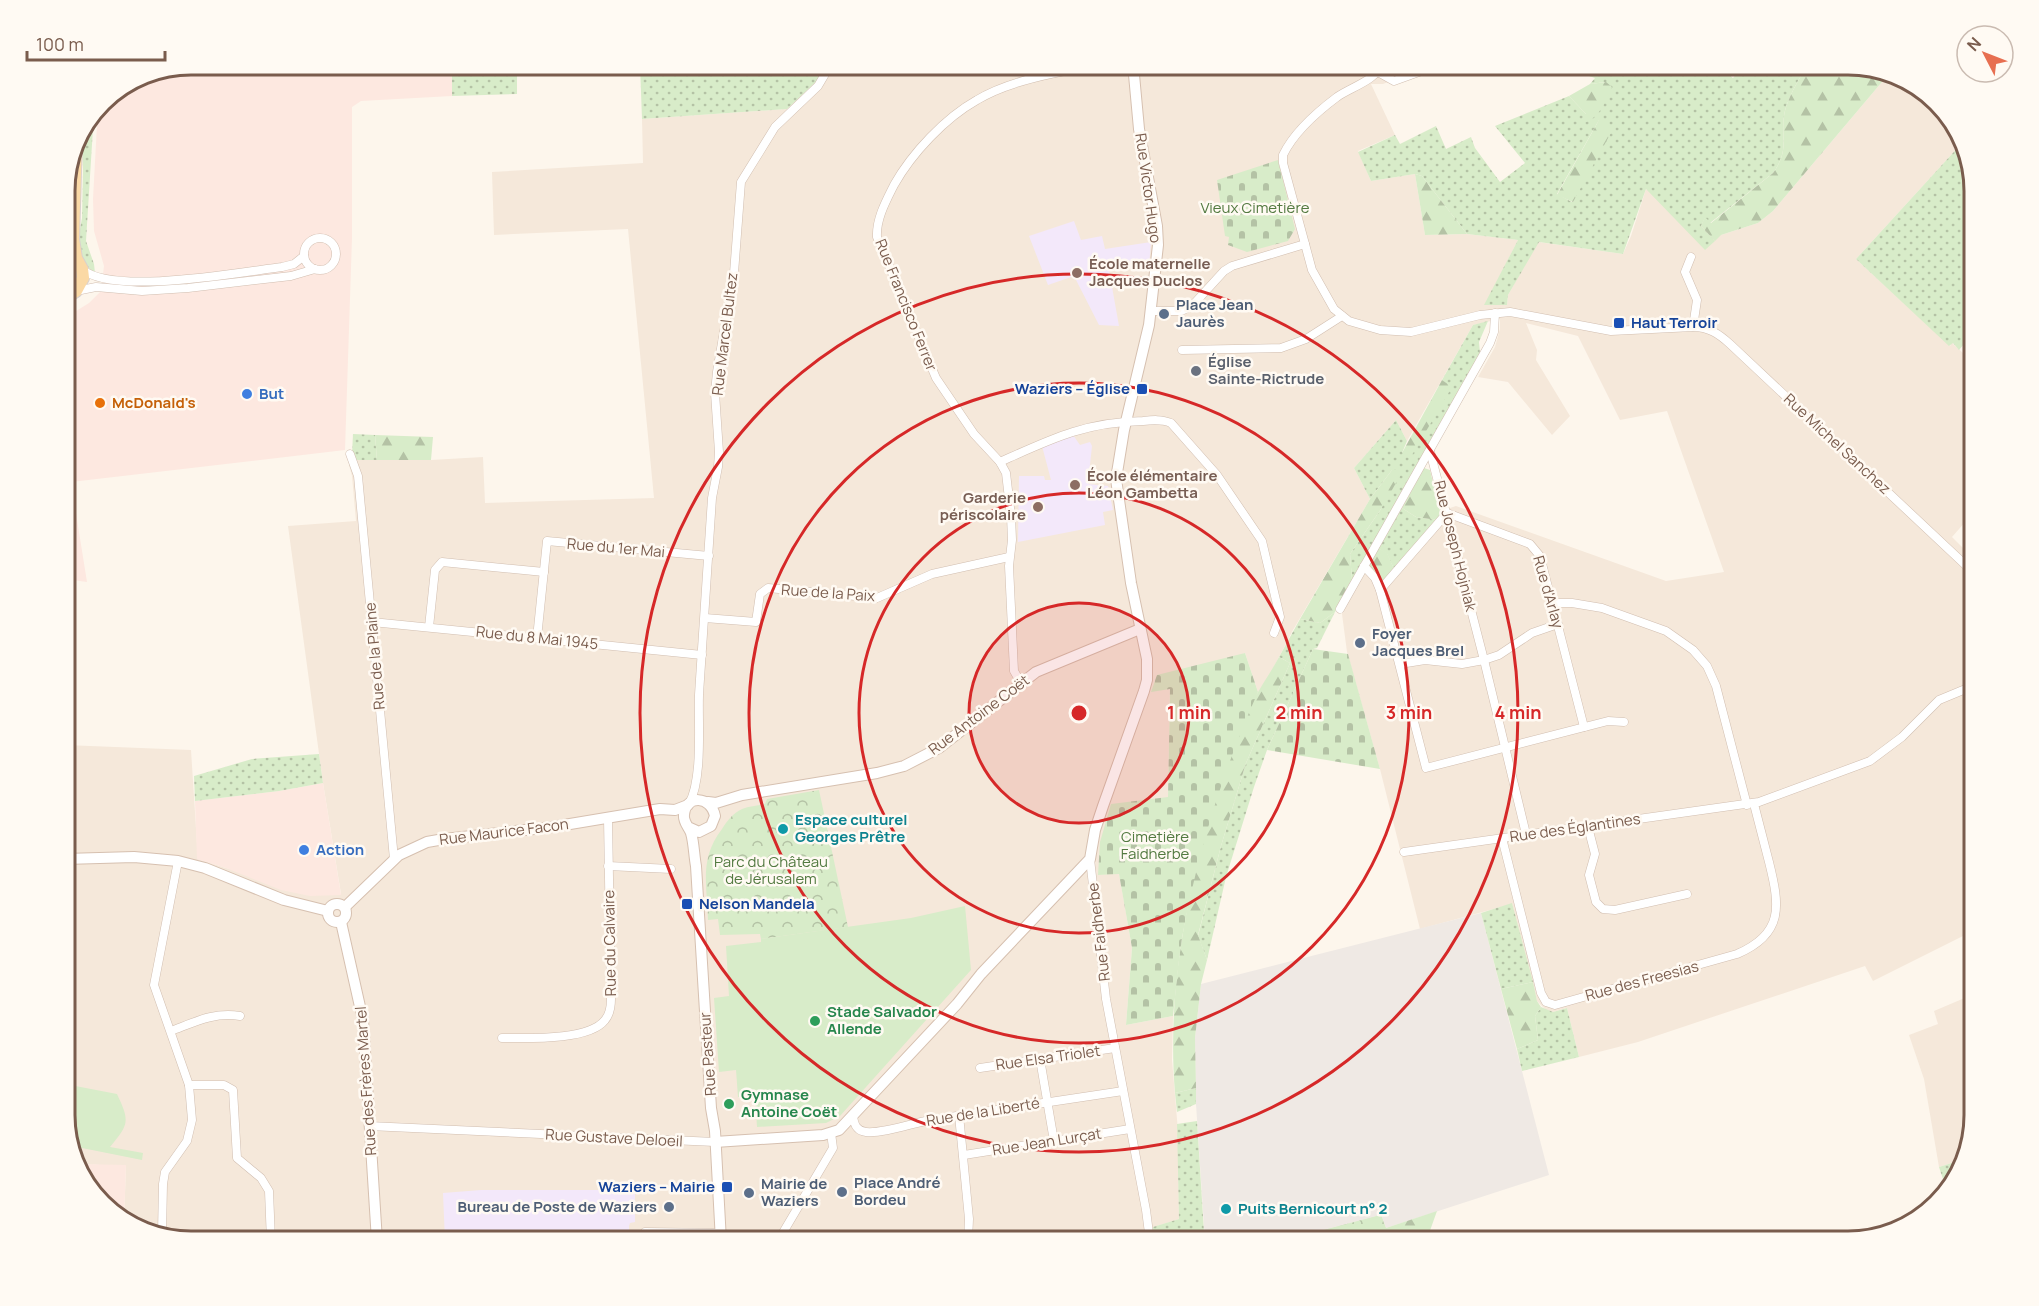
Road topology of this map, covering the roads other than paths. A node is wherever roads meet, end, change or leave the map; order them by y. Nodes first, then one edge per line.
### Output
1 (824, 75) edge
2 (1049, 75) edge
3 (1134, 75) edge
4 (1370, 75) edge
5 (1388, 75) edge
6 (1411, 75) edge
7 (1305, 244) junction
8 (75, 247) edge
9 (304, 256) junction
10 (1691, 257) dead end
11 (75, 259) edge
12 (79, 263) junction
13 (315, 269) junction
14 (76, 291) joint
15 (1151, 311) junction
16 (1495, 313) junction
17 (1341, 316) junction
18 (1693, 327) junction
19 (1182, 350) dead end
20 (1126, 421) junction
21 (1430, 451) junction
22 (350, 454) dead end
23 (1000, 462) junction
24 (1448, 513) junction
25 (709, 556) junction
26 (1009, 557) junction
27 (1964, 564) edge
28 (1364, 567) junction
29 (544, 572) junction
30 (1380, 590) junction
31 (1552, 603) junction
32 (1340, 609) dead end
33 (705, 618) junction
34 (372, 622) junction
35 (1558, 624) junction
36 (429, 627) junction
37 (1140, 629) junction
38 (1275, 633) dead end
39 (537, 638) junction
40 (702, 656) junction
41 (1484, 660) junction
42 (1400, 664) junction
43 (1021, 683) junction
44 (1964, 690) edge
45 (1624, 722) dead end
46 (1584, 727) junction
47 (1506, 747) junction
48 (697, 778) junction
49 (706, 802) junction
50 (1750, 804) junction
51 (689, 805) junction
52 (651, 811) junction
53 (608, 818) junction
54 (687, 825) junction
55 (1588, 827) junction
56 (707, 830) junction
57 (1526, 834) junction
58 (1502, 838) junction
59 (1404, 852) dead end
60 (75, 859) edge
61 (394, 859) junction
62 (1090, 859) junction
63 (178, 861) junction
64 (608, 866) junction
65 (696, 866) junction
66 (671, 869) dead end
67 (1687, 894) dead end
68 (345, 907) junction
69 (328, 911) junction
70 (341, 922) junction
71 (240, 1016) dead end
72 (171, 1031) junction
73 (502, 1038) dead end
74 (1115, 1048) junction
75 (1040, 1059) junction
76 (980, 1068) dead end
77 (189, 1085) junction
78 (1123, 1091) junction
79 (1047, 1102) junction
80 (959, 1115) junction
81 (853, 1116) junction
82 (369, 1126) junction
83 (1130, 1129) junction
84 (831, 1133) junction
85 (1054, 1141) junction
86 (715, 1142) junction
87 (964, 1155) junction
88 (162, 1227) edge
89 (271, 1231) edge
90 (376, 1231) edge
91 (720, 1231) edge
92 (784, 1231) edge
93 (968, 1231) edge
94 (1149, 1231) edge

1 - 25 street, Rue Marcel Bultez
2 - 23 street, Rue Francisco Ferrer
3 - 15 street, Rue Victor Hugo
4 - 7 street
5 - 6 street
7 - 15 street
7 - 17 street
8 - 12 main road
9 - 12 street
9 - 13 street
9 - 13 street
10 - 18 street
11 - 12 main road
12 - 14 main road
13 - 14 street
15 - 20 street
16 - 17 street, Rue Michel Sanchez
16 - 18 street, Rue Michel Sanchez
16 - 21 street
17 - 19 street
18 - 27 street, Rue Michel Sanchez
20 - 23 street
20 - 37 street, Rue Faidherbe
20 - 38 street
21 - 24 street, Rue Joseph Hojniak
21 - 28 street
22 - 34 street, Rue de la Plaine
23 - 26 street, Rue Francisco Ferrer
24 - 30 street
24 - 31 street, Rue d'Arlay
24 - 41 street, Rue Joseph Hojniak
25 - 29 street, Rue du 1er Mai
25 - 33 street, Rue Marcel Bultez
26 - 33 street, Rue de la Paix
26 - 43 street, Rue Francisco Ferrer
28 - 30 street
28 - 32 street
29 - 36 street
29 - 39 street, Rue du 1er Mai
30 - 42 street
31 - 35 street, Rue d'Arlay
31 - 50 street, Rue des Freesias
33 - 40 street, Rue Marcel Bultez
34 - 36 street, Rue du 8 Mai 1945
34 - 61 street, Rue de la Plaine
35 - 41 street
35 - 46 street, Rue d'Arlay
36 - 39 street, Rue du 8 Mai 1945
37 - 43 street, Rue Antoine Coët
37 - 62 street, Rue Faidherbe
39 - 40 street, Rue du 8 Mai 1945
40 - 48 street, Rue Marcel Bultez
41 - 42 street
41 - 47 street, Rue Joseph Hojniak
42 - 47 street
43 - 49 street, Rue Antoine Coët
44 - 50 street, Rue des Églantines
45 - 46 street
46 - 47 street
47 - 57 street, Rue Joseph Hojniak
48 - 49 street, Rue Marcel Bultez
48 - 51 street, Rue Marcel Bultez
49 - 51 street
49 - 56 street
50 - 55 street, Rue des Églantines
50 - 58 street, Rue des Freesias
51 - 52 street, Rue Maurice Facon
51 - 54 street
52 - 53 street, Rue Maurice Facon
52 - 54 street, Rue Maurice Facon
53 - 61 street, Rue Maurice Facon
53 - 64 street, Rue du Calvaire
54 - 56 street
54 - 65 street, Rue Pasteur
55 - 57 street, Rue des Églantines
55 - 67 street
56 - 65 street, Rue Pasteur
57 - 58 street, Rue des Églantines
58 - 59 street, Rue des Églantines
60 - 63 street
61 - 68 street, Rue Maurice Facon
62 - 74 street, Rue Faidherbe
62 - 81 street
63 - 69 street
63 - 72 street
64 - 66 street
64 - 73 street, Rue du Calvaire
65 - 86 street, Rue Pasteur
68 - 69 street
68 - 70 street
69 - 70 street
70 - 82 street, Rue des Frères Martel
71 - 72 street
72 - 77 street
74 - 75 street, Rue Elsa Triolet
74 - 78 street, Rue Faidherbe
75 - 76 street, Rue Elsa Triolet
75 - 79 street
77 - 88 street
77 - 89 street
78 - 79 street, Rue de la Liberté
78 - 83 street, Rue Faidherbe
79 - 80 street, Rue de la Liberté
79 - 85 street
80 - 81 street, Rue de la Liberté
80 - 87 street
81 - 84 street
82 - 86 street, Rue Gustave Deloeil
82 - 90 street, Rue des Frères Martel
83 - 85 street, Rue Jean Lurçat
83 - 94 street, Rue Faidherbe
84 - 86 street, Rue Gustave Deloeil
84 - 92 street
85 - 87 street, Rue Jean Lurçat
86 - 91 street, Rue Pasteur
87 - 93 street

